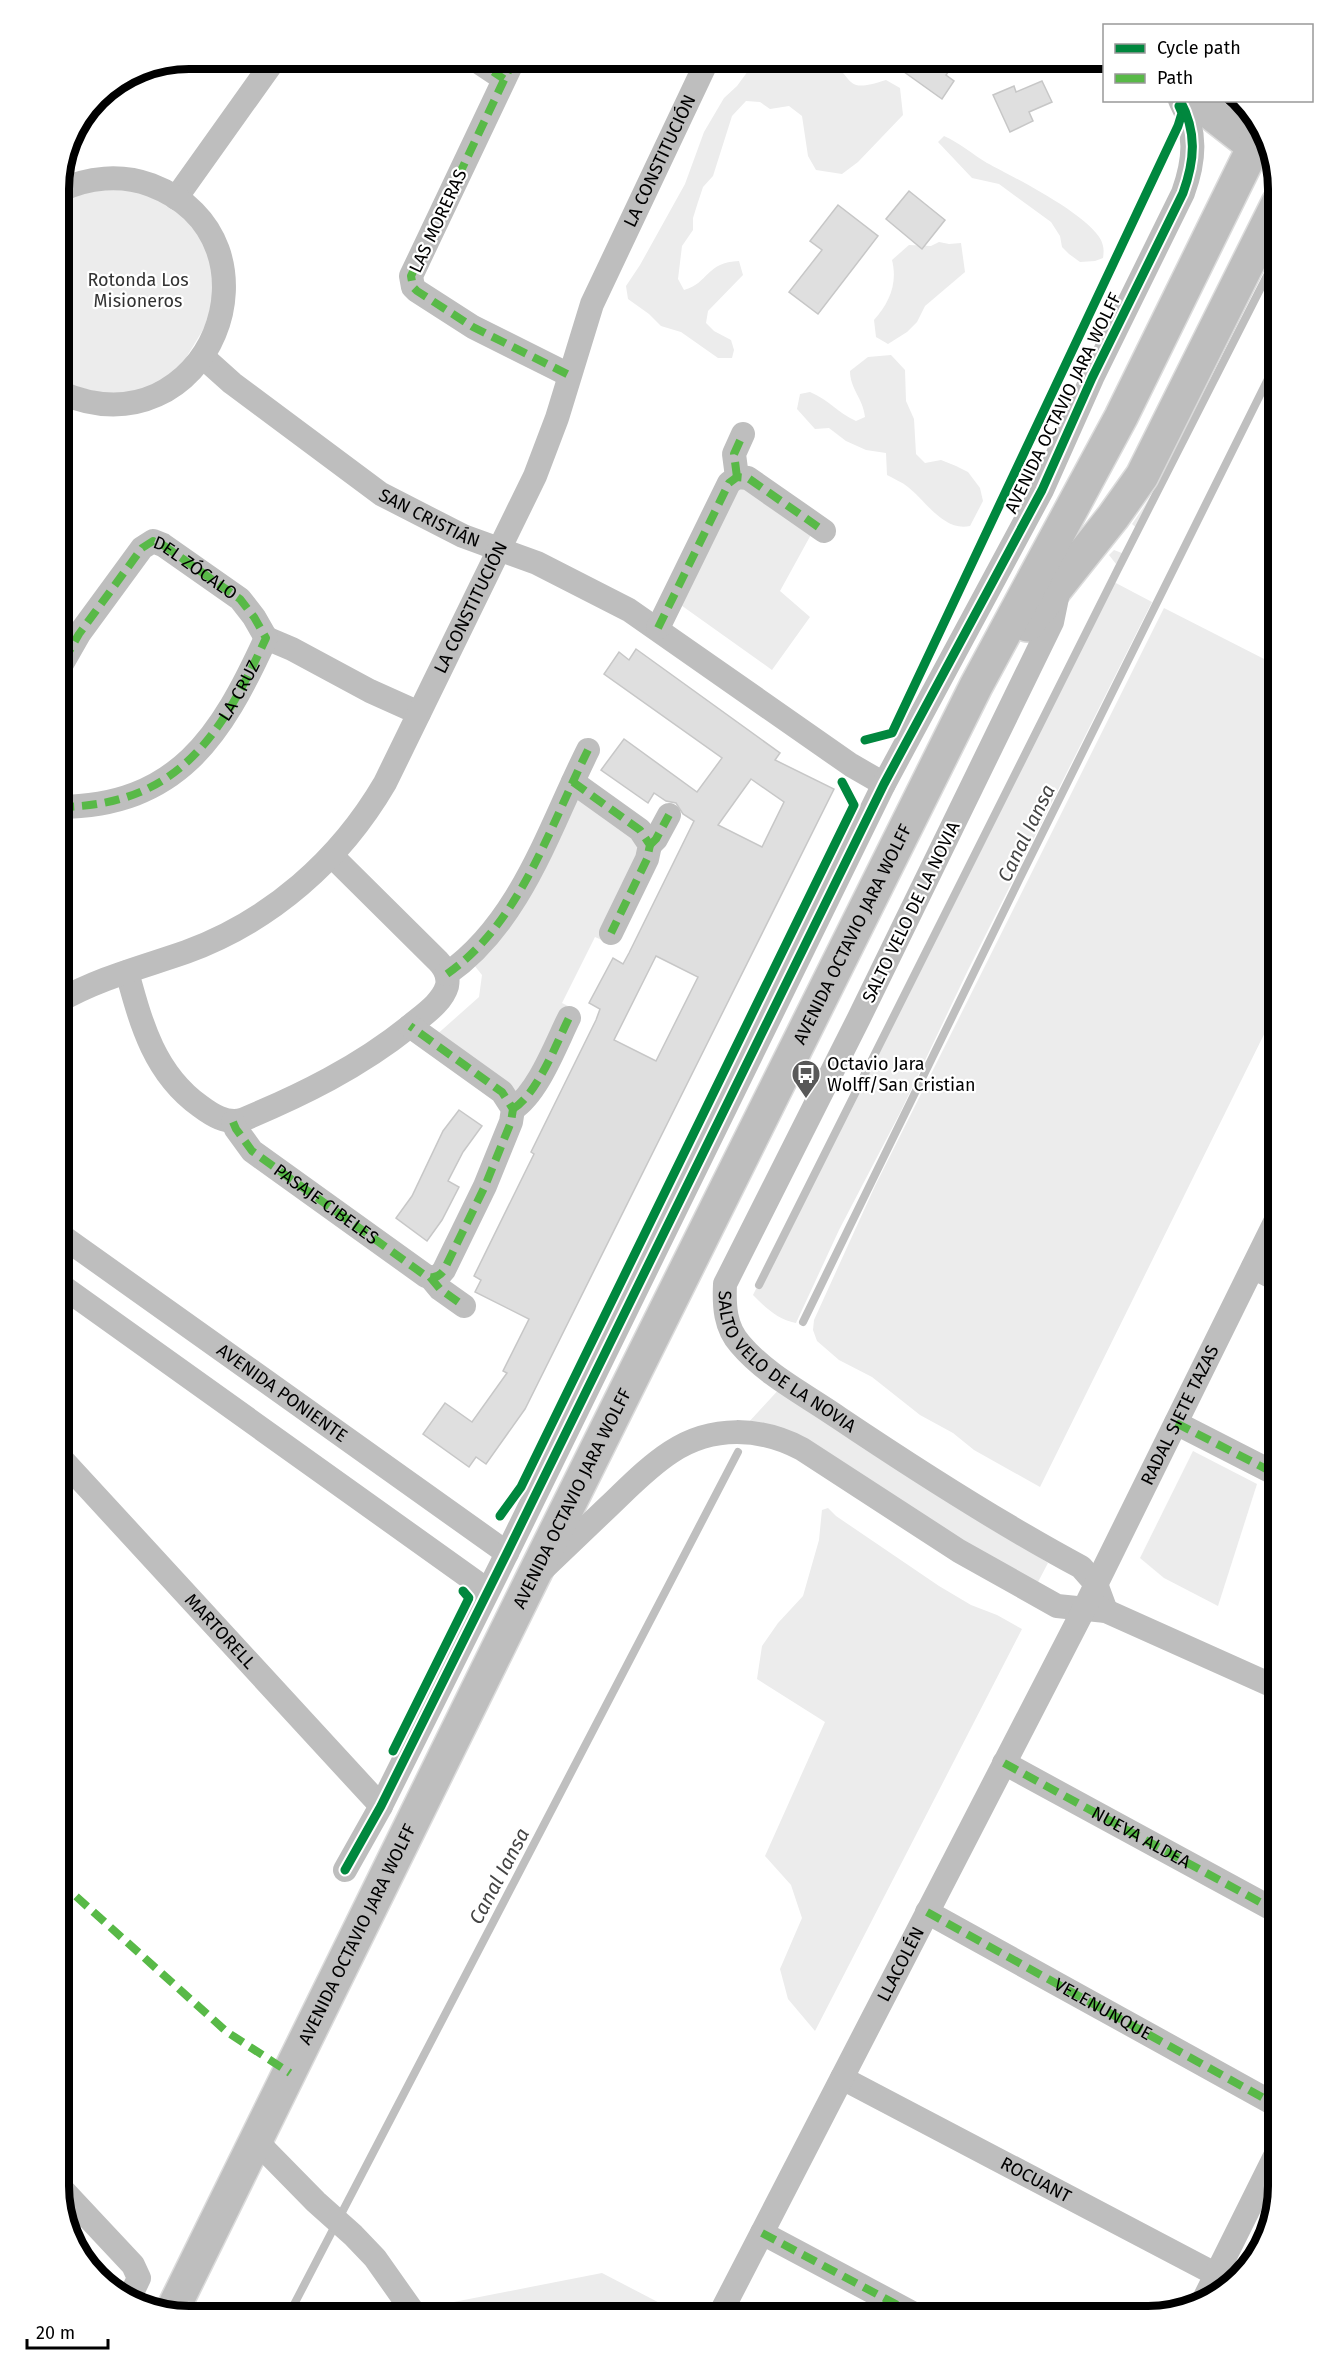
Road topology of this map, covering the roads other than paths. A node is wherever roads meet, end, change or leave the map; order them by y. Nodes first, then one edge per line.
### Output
1 (267, 69) edge
2 (509, 69) edge
3 (703, 69) edge
4 (1181, 102) edge
5 (1197, 102) edge
6 (1256, 137) edge
7 (1257, 139) edge
8 (69, 187) edge
9 (176, 198) junction
10 (1268, 224) edge
11 (203, 357) junction
12 (569, 375) junction
13 (69, 397) edge
14 (743, 434) dead end
15 (737, 477) junction
16 (824, 531) dead end
17 (499, 550) junction
18 (1061, 582) junction
19 (658, 628) junction
20 (266, 638) junction
21 (69, 652) edge
22 (976, 686) junction
23 (419, 713) junction
24 (588, 750) dead end
25 (573, 782) junction
26 (884, 784) junction
27 (69, 806) edge
28 (669, 815) dead end
29 (650, 845) junction
30 (332, 856) junction
31 (611, 933) dead end
32 (127, 972) junction
33 (447, 974) junction
34 (69, 996) edge
35 (569, 1018) dead end
36 (410, 1026) junction
37 (513, 1109) junction
38 (233, 1122) junction
39 (1268, 1236) edge
40 (69, 1241) edge
41 (1253, 1267) junction
42 (1268, 1275) edge
43 (430, 1277) junction
44 (69, 1291) edge
45 (464, 1306) dead end
46 (1176, 1423) junction
47 (69, 1467) edge
48 (1268, 1470) edge
49 (507, 1553) junction
50 (532, 1579) junction
51 (1096, 1584) junction
52 (487, 1590) junction
53 (1090, 1611) junction
54 (1268, 1684) edge
55 (1004, 1763) junction
56 (381, 1806) junction
57 (345, 1870) dead end
58 (1268, 1907) edge
59 (927, 1912) junction
60 (842, 2078) junction
61 (1268, 2100) edge
62 (257, 2142) junction
63 (1268, 2174) edge
64 (70, 2198) edge
65 (762, 2234) junction
66 (1224, 2277) edge
67 (134, 2288) edge
68 (175, 2305) edge
69 (409, 2306) edge
70 (724, 2306) edge
71 (899, 2306) edge

1 - 9 street
2 - 12 street, LAS MORERAS
3 - 12 street, LA CONSTITUCIÓN
4 - 26 street, AVENIDA OCTAVIO JARA WOLFF
5 - 6 main road
7 - 22 main road, AVENIDA OCTAVIO JARA WOLFF
8 - 9 street
9 - 11 street
10 - 18 main road, AVENIDA OCTAVIO JARA WOLFF
11 - 13 street
11 - 17 street, SAN CRISTIÁN
12 - 17 street, LA CONSTITUCIÓN
14 - 15 street
15 - 16 street
15 - 19 street
17 - 19 street, SAN CRISTIÁN
17 - 23 street, LA CONSTITUCIÓN
18 - 22 main road, AVENIDA OCTAVIO JARA WOLFF
18 - 51 street, SALTO VELO DE LA NOVIA
19 - 26 street, SAN CRISTIÁN
20 - 21 street, DEL ZÓCALO
20 - 23 street, LA CRUZ
20 - 27 street, LA CRUZ
22 - 50 main road, AVENIDA OCTAVIO JARA WOLFF
23 - 30 street, LA CONSTITUCIÓN
24 - 25 street
25 - 29 street
25 - 33 street
26 - 49 street, AVENIDA OCTAVIO JARA WOLFF
28 - 29 street
29 - 31 street
30 - 32 street, LA CONSTITUCIÓN
30 - 33 street
32 - 34 street, LA CONSTITUCIÓN
32 - 38 street
33 - 36 street
35 - 37 street
36 - 37 street
36 - 38 street
37 - 43 street
38 - 43 street, PASAJE CIBELES
39 - 41 street, RADAL SIETE TAZAS
40 - 49 street, AVENIDA PONIENTE
41 - 42 street
41 - 46 street, RADAL SIETE TAZAS
43 - 45 street, PASAJE CIBELES
44 - 52 street
46 - 48 street
46 - 51 street, RADAL SIETE TAZAS
47 - 56 street, MARTORELL
49 - 52 street, AVENIDA OCTAVIO JARA WOLFF
50 - 53 street
50 - 62 main road, AVENIDA OCTAVIO JARA WOLFF
51 - 53 street, SALTO VELO DE LA NOVIA
52 - 56 street, AVENIDA OCTAVIO JARA WOLFF
53 - 54 street
53 - 55 street, LLACOLÉN
55 - 58 street, NUEVA ALDEA
55 - 59 street, LLACOLÉN
56 - 57 street, AVENIDA OCTAVIO JARA WOLFF
59 - 60 street, LLACOLÉN
59 - 61 street, VELENUNQUE
60 - 65 street, LLACOLÉN
60 - 66 street, ROCUANT
62 - 68 main road, AVENIDA OCTAVIO JARA WOLFF
62 - 69 street
63 - 66 street
64 - 67 street
65 - 70 street, LLACOLÉN
65 - 71 street

